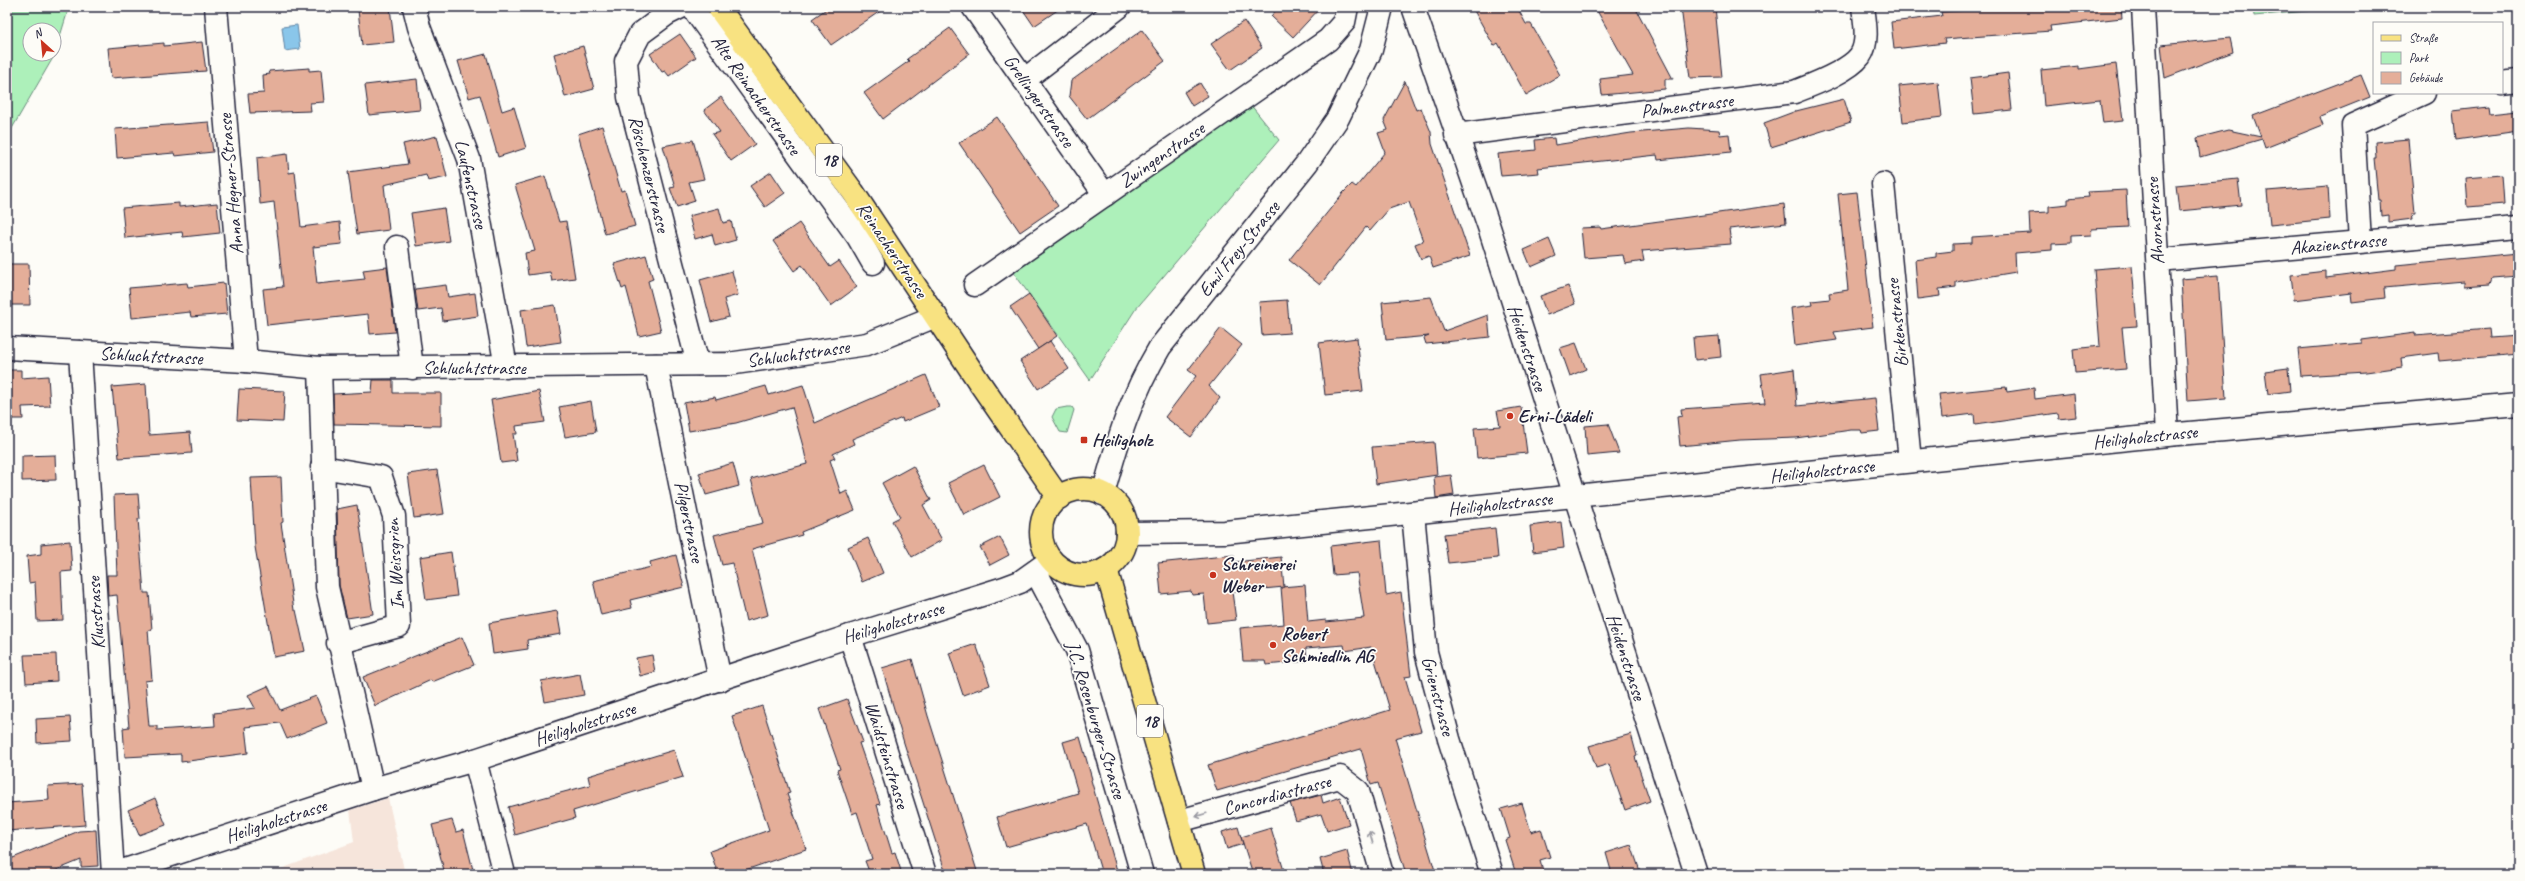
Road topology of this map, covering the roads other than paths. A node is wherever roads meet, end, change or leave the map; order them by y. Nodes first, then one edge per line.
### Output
1 (216, 7) edge
2 (414, 7) edge
3 (681, 7) edge
4 (692, 7) edge
5 (718, 7) edge
6 (973, 7) edge
7 (1119, 7) edge
8 (1382, 7) edge
9 (1414, 7) edge
10 (1863, 7) edge
11 (2143, 7) edge
12 (1345, 14) edge
13 (1024, 80) junction
14 (2518, 81) edge
15 (2503, 83) edge
16 (2422, 94) edge
17 (1456, 135) junction
18 (1883, 184) dead end
19 (1105, 195) junction
20 (2518, 228) edge
21 (2360, 241) junction
22 (397, 247) dead end
23 (2158, 260) junction
24 (873, 262) dead end
25 (975, 285) dead end
26 (936, 316) junction
27 (7, 348) edge
28 (80, 352) junction
29 (246, 361) junction
30 (698, 364) junction
31 (656, 365) junction
32 (320, 368) junction
33 (412, 368) junction
34 (506, 368) junction
35 (2518, 404) edge
36 (2167, 435) junction
37 (1910, 462) junction
38 (322, 467) junction
39 (1103, 494) junction
40 (1574, 496) junction
41 (1058, 498) junction
42 (1413, 513) junction
43 (1127, 534) junction
44 (1044, 566) junction
45 (1106, 569) junction
46 (850, 636) junction
47 (338, 643) junction
48 (720, 680) junction
49 (475, 760) junction
50 (373, 789) junction
51 (1179, 822) junction
52 (113, 874) edge
53 (504, 874) edge
54 (925, 874) edge
55 (1142, 874) edge
56 (1194, 874) edge
57 (1382, 874) edge
58 (1492, 874) edge
59 (1696, 874) edge

1 - 29 street, Anna Hegner-Strasse
2 - 34 street, Laufenstrasse
3 - 30 street, Röschenzerstrasse
4 - 24 street, Alte Reinacherstrasse
5 - 26 main road, Reinacherstrasse / 18
6 - 13 street, Grellingerstrasse
7 - 13 street
8 - 39 street, Emil Frey-Strasse
9 - 17 street, Heidenstrasse
10 - 17 street, Palmenstrasse
11 - 23 street, Ahornstrasse
12 - 19 street, Zwingenstrasse
13 - 19 street, Grellingerstrasse
14 - 15 street
16 - 21 street
17 - 40 street, Heidenstrasse
18 - 37 street, Birkenstrasse
19 - 25 street, Zwingenstrasse
20 - 21 street, Akazienstrasse
21 - 23 street, Akazienstrasse
22 - 33 street
23 - 36 street, Ahornstrasse
26 - 30 street, Schluchtstrasse
26 - 41 main road, Reinacherstrasse / 18
27 - 28 street, Schluchtstrasse
28 - 29 street, Schluchtstrasse
28 - 52 street, Klusstrasse
29 - 32 street, Schluchtstrasse
30 - 31 street, Schluchtstrasse
31 - 34 street, Schluchtstrasse
31 - 48 street, Pilgerstrasse
32 - 33 street, Schluchtstrasse
32 - 38 street
33 - 34 street, Schluchtstrasse
35 - 36 street, Heiligholzstrasse
36 - 37 street, Heiligholzstrasse
37 - 40 street, Heiligholzstrasse
38 - 47 street
38 - 47 street, Im Weissgrien
39 - 41 main road
39 - 43 main road
40 - 42 street, Heiligholzstrasse
40 - 59 street, Heidenstrasse
41 - 44 main road
42 - 43 street, Heiligholzstrasse
42 - 58 street, Grienstrasse
43 - 45 main road
44 - 45 main road
44 - 46 street, Heiligholzstrasse
44 - 55 street, J.C. Rosenburger-Strasse
45 - 51 main road, 18
46 - 48 street, Heiligholzstrasse
46 - 54 street, Waidsteinstrasse
47 - 50 street
48 - 49 street, Heiligholzstrasse
49 - 50 street, Heiligholzstrasse
49 - 53 street
50 - 52 street, Heiligholzstrasse
51 - 56 main road, 18
57 -> 51 street, Concordiastrasse

